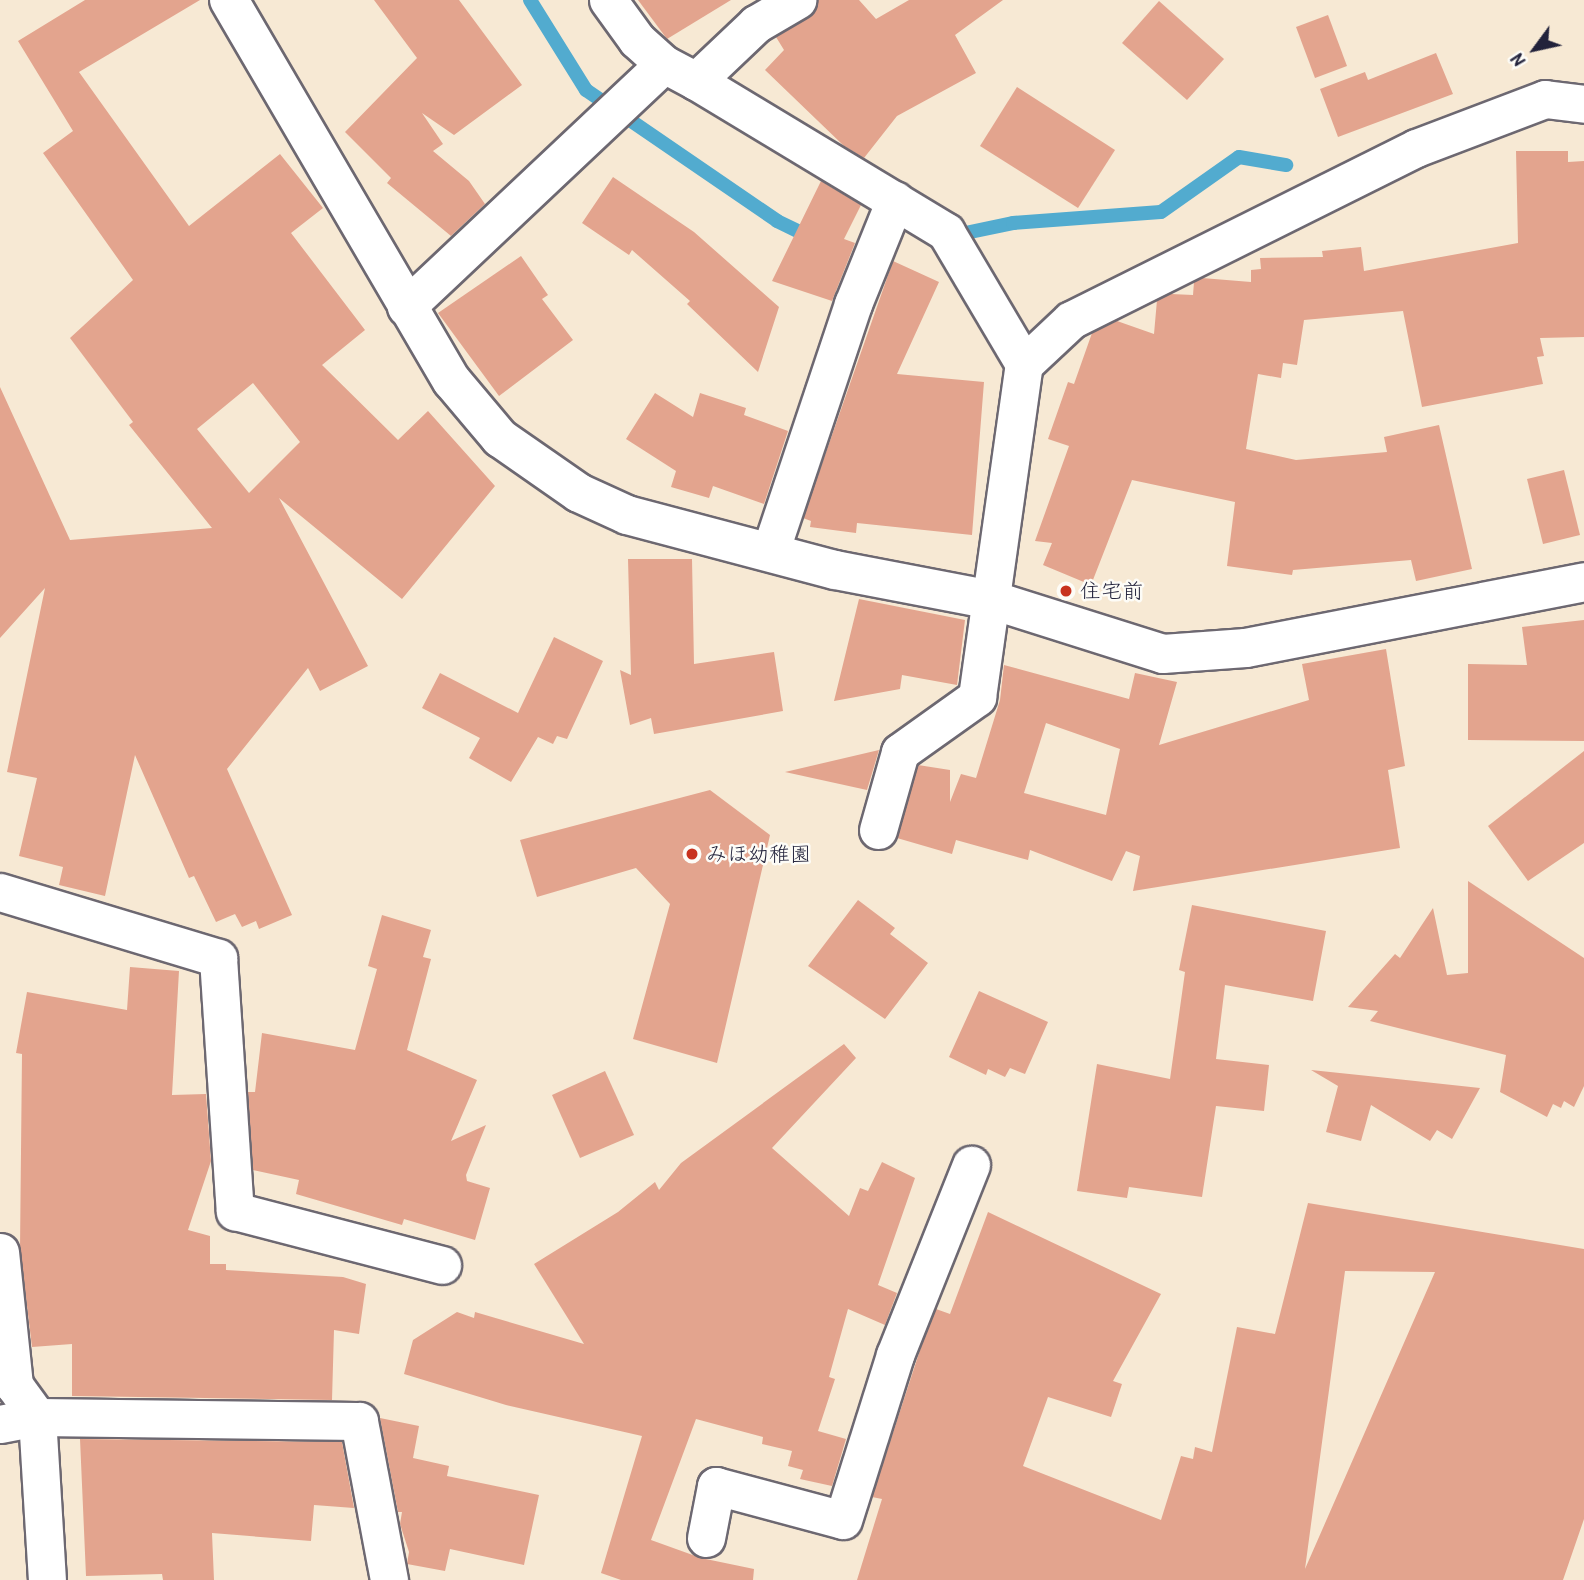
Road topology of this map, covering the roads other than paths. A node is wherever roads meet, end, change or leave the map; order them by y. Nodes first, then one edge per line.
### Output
1 (229, 0) edge
2 (608, 0) edge
3 (797, 0) edge
4 (664, 64) junction
5 (696, 81) junction
6 (1584, 104) edge
7 (895, 201) junction
8 (406, 307) junction
9 (1024, 364) junction
10 (770, 552) junction
11 (1584, 582) edge
12 (992, 600) junction
13 (878, 830) dead end
14 (0, 892) edge
15 (971, 1165) dead end
16 (0, 1252) edge
17 (442, 1265) dead end
18 (37, 1417) junction
19 (0, 1424) edge
20 (706, 1538) dead end
21 (47, 1580) edge
22 (389, 1580) edge

1 - 8 street
2 - 4 street
3 - 5 street
4 - 5 street
4 - 8 street
5 - 7 street
6 - 9 street
7 - 9 street
7 - 10 street
8 - 10 street
9 - 12 street
10 - 12 street
11 - 12 street
12 - 13 street
14 - 17 street
15 - 20 street
16 - 18 street
18 - 19 street
18 - 21 street
18 - 22 street

